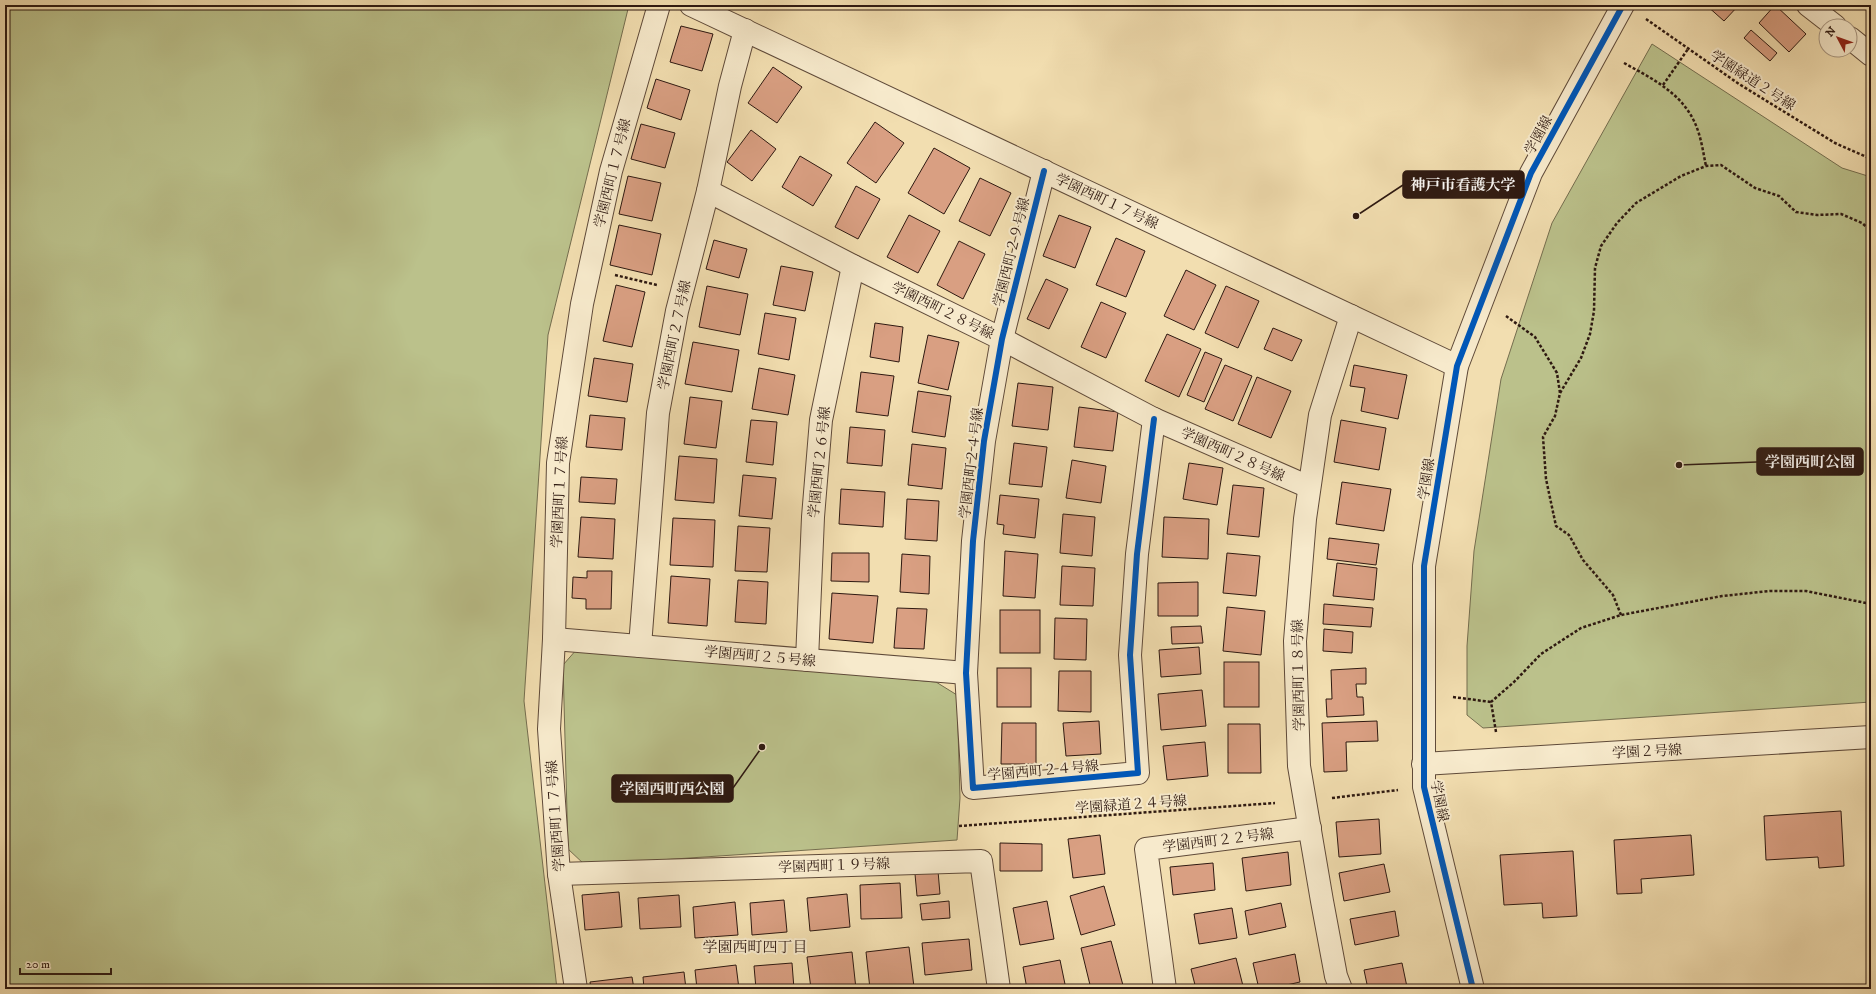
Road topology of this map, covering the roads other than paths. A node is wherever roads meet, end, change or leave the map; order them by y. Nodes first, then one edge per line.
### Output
1 (659, 5) edge
2 (691, 5) edge
3 (1623, 5) edge
4 (1808, 5) edge
5 (1824, 18) edge
6 (745, 30) junction
7 (1858, 44) edge
8 (1871, 55) edge
9 (1044, 171) junction
10 (708, 191) junction
11 (853, 266) junction
12 (1351, 316) junction
13 (1002, 339) junction
14 (1457, 366) junction
15 (1154, 419) junction
16 (1309, 487) junction
17 (554, 639) junction
18 (640, 646) junction
19 (807, 660) junction
20 (966, 673) junction
21 (1871, 737) edge
22 (1423, 764) junction
23 (1310, 828) junction
24 (559, 874) junction
25 (576, 989) edge
26 (999, 989) edge
27 (1165, 989) edge
28 (1341, 989) edge
29 (1473, 989) edge

1 - 17 street, 学園西町１７号線
2 - 6 street, 学園西町１７号線
3 - 14 street, 学園線
4 - 5 street
6 - 9 street, 学園西町１７号線
6 - 10 street, 学園西町２７号線
7 - 8 street
9 - 12 street, 学園西町１７号線
9 - 13 street, 学園西町２９号線
10 - 11 street, 学園西町２８号線
10 - 18 street, 学園西町２７号線
11 - 13 street, 学園西町２８号線
11 - 19 street, 学園西町２６号線
12 - 14 street, 学園西町１７号線
12 - 16 street, 学園西町１８号線
13 - 15 street, 学園西町２８号線
13 - 20 street, 学園西町２４号線
14 - 22 street, 学園線
15 - 16 street, 学園西町２８号線
15 - 20 street, 学園西町２４号線
16 - 23 street, 学園西町１８号線
17 - 18 street, 学園西町２５号線
17 - 24 street, 学園西町１７号線
18 - 19 street, 学園西町２５号線
19 - 20 street, 学園西町２５号線
21 - 22 street, 学園２号線
22 - 29 street, 学園線
23 - 27 street, 学園西町２２号線
23 - 28 street, 学園西町１８号線
24 - 25 street, 学園西町１７号線
24 - 26 street, 学園西町１９号線

